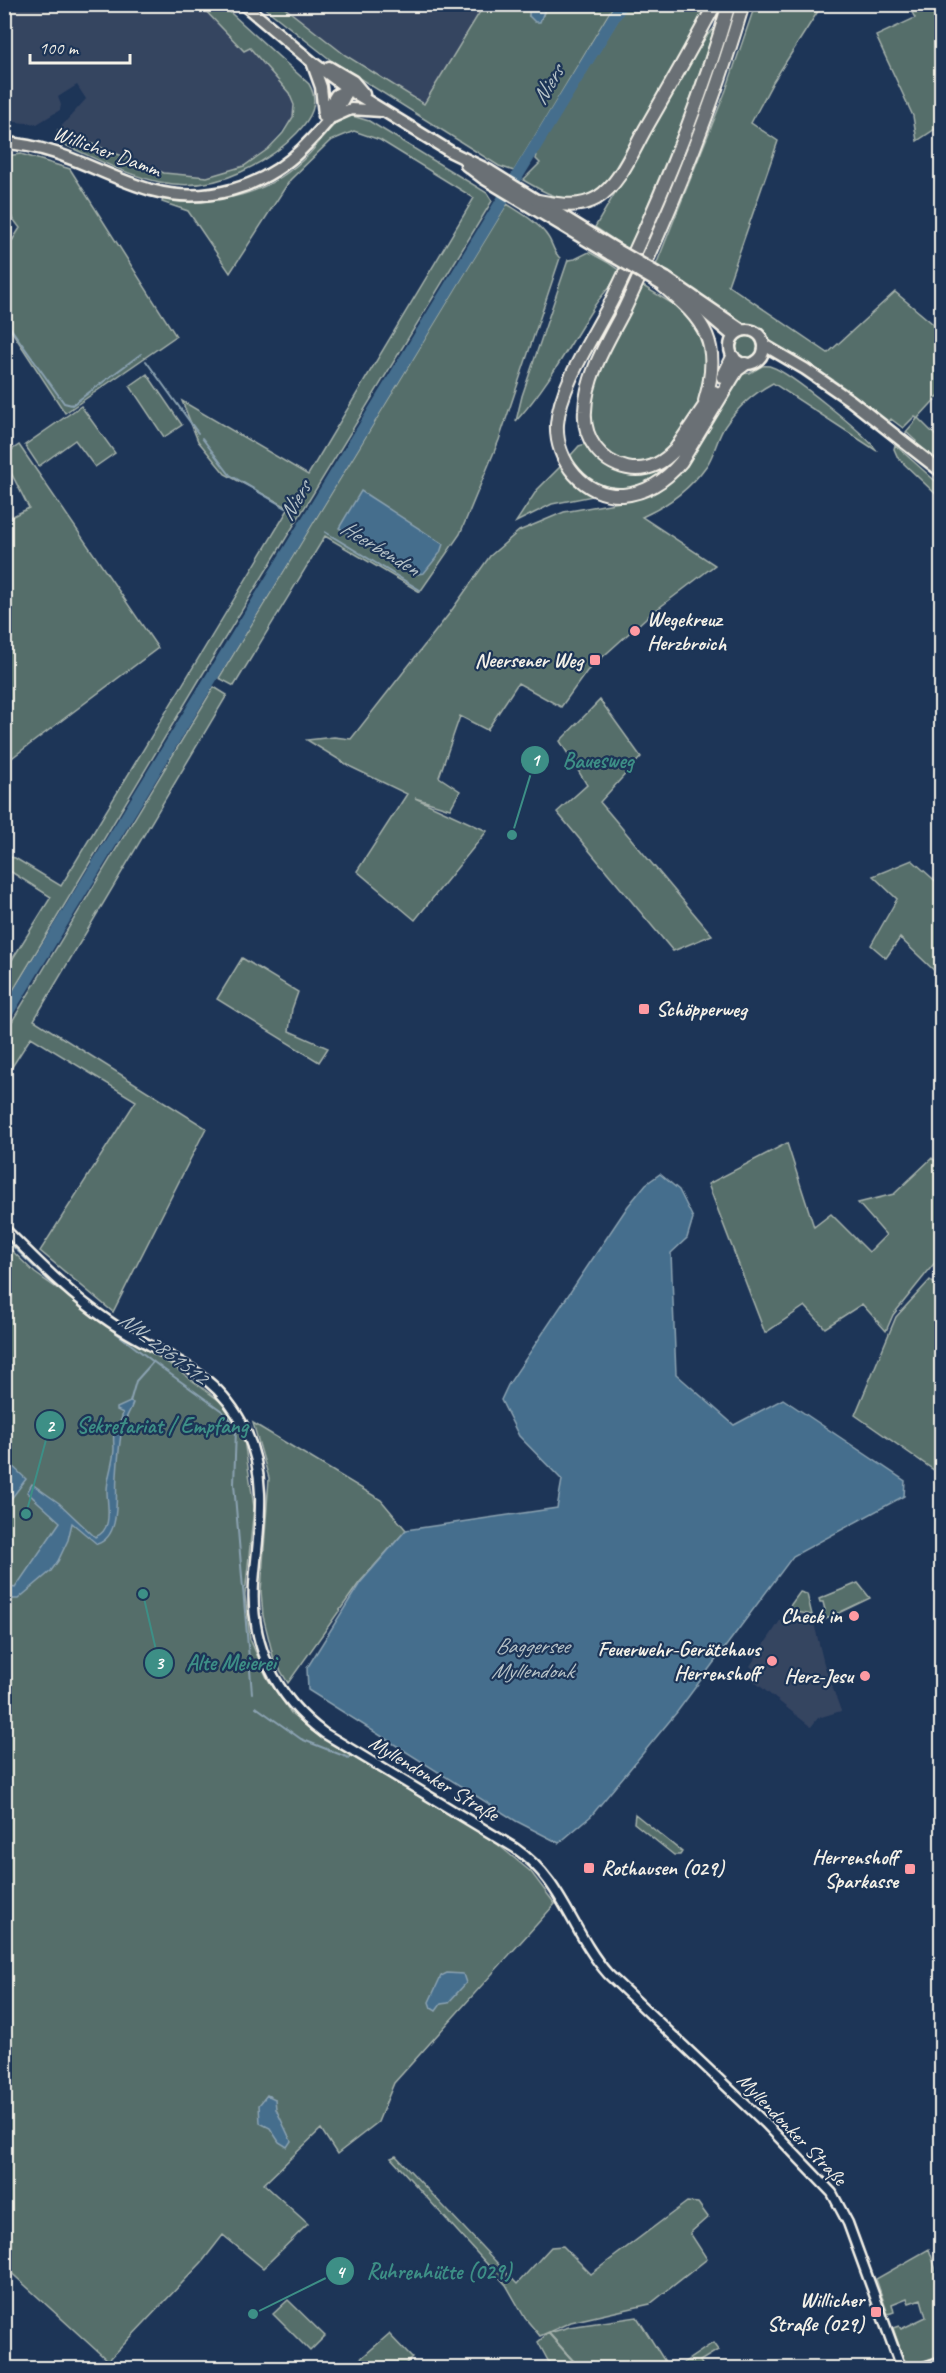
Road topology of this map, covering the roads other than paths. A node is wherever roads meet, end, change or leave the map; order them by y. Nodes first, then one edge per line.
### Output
1 (243, 4) edge
2 (714, 4) edge
3 (729, 4) edge
4 (743, 4) edge
5 (312, 62) junction
6 (348, 89) junction
7 (369, 100) junction
8 (387, 112) junction
9 (327, 116) junction
10 (4, 143) edge
11 (530, 200) junction
12 (664, 281) junction
13 (738, 333) junction
14 (764, 345) junction
15 (733, 357) junction
16 (759, 358) junction
17 (795, 363) junction
18 (745, 364) junction
19 (702, 411) junction
20 (942, 472) edge
21 (4, 1228) edge
22 (942, 2361) edge
23 (901, 2368) edge
24 (921, 2368) edge

1 - 5 main road
2 - 11 highway
3 - 18 highway
4 - 19 highway
5 - 6 main road
5 - 7 main road
5 - 9 main road
6 - 7 main road
6 - 9 main road, Willicher Damm
7 - 8 main road
8 - 9 main road
8 - 11 main road
9 - 10 main road, Willicher Damm
11 - 12 main road, bridge
12 - 13 main road
12 - 19 highway
13 - 14 main road
13 - 15 main road
14 - 16 main road
14 - 17 main road
15 - 18 main road
15 - 19 highway
16 - 17 main road
16 - 18 main road
17 - 20 main road
21 - 23 street, Myllendonker Straße
22 - 24 street

